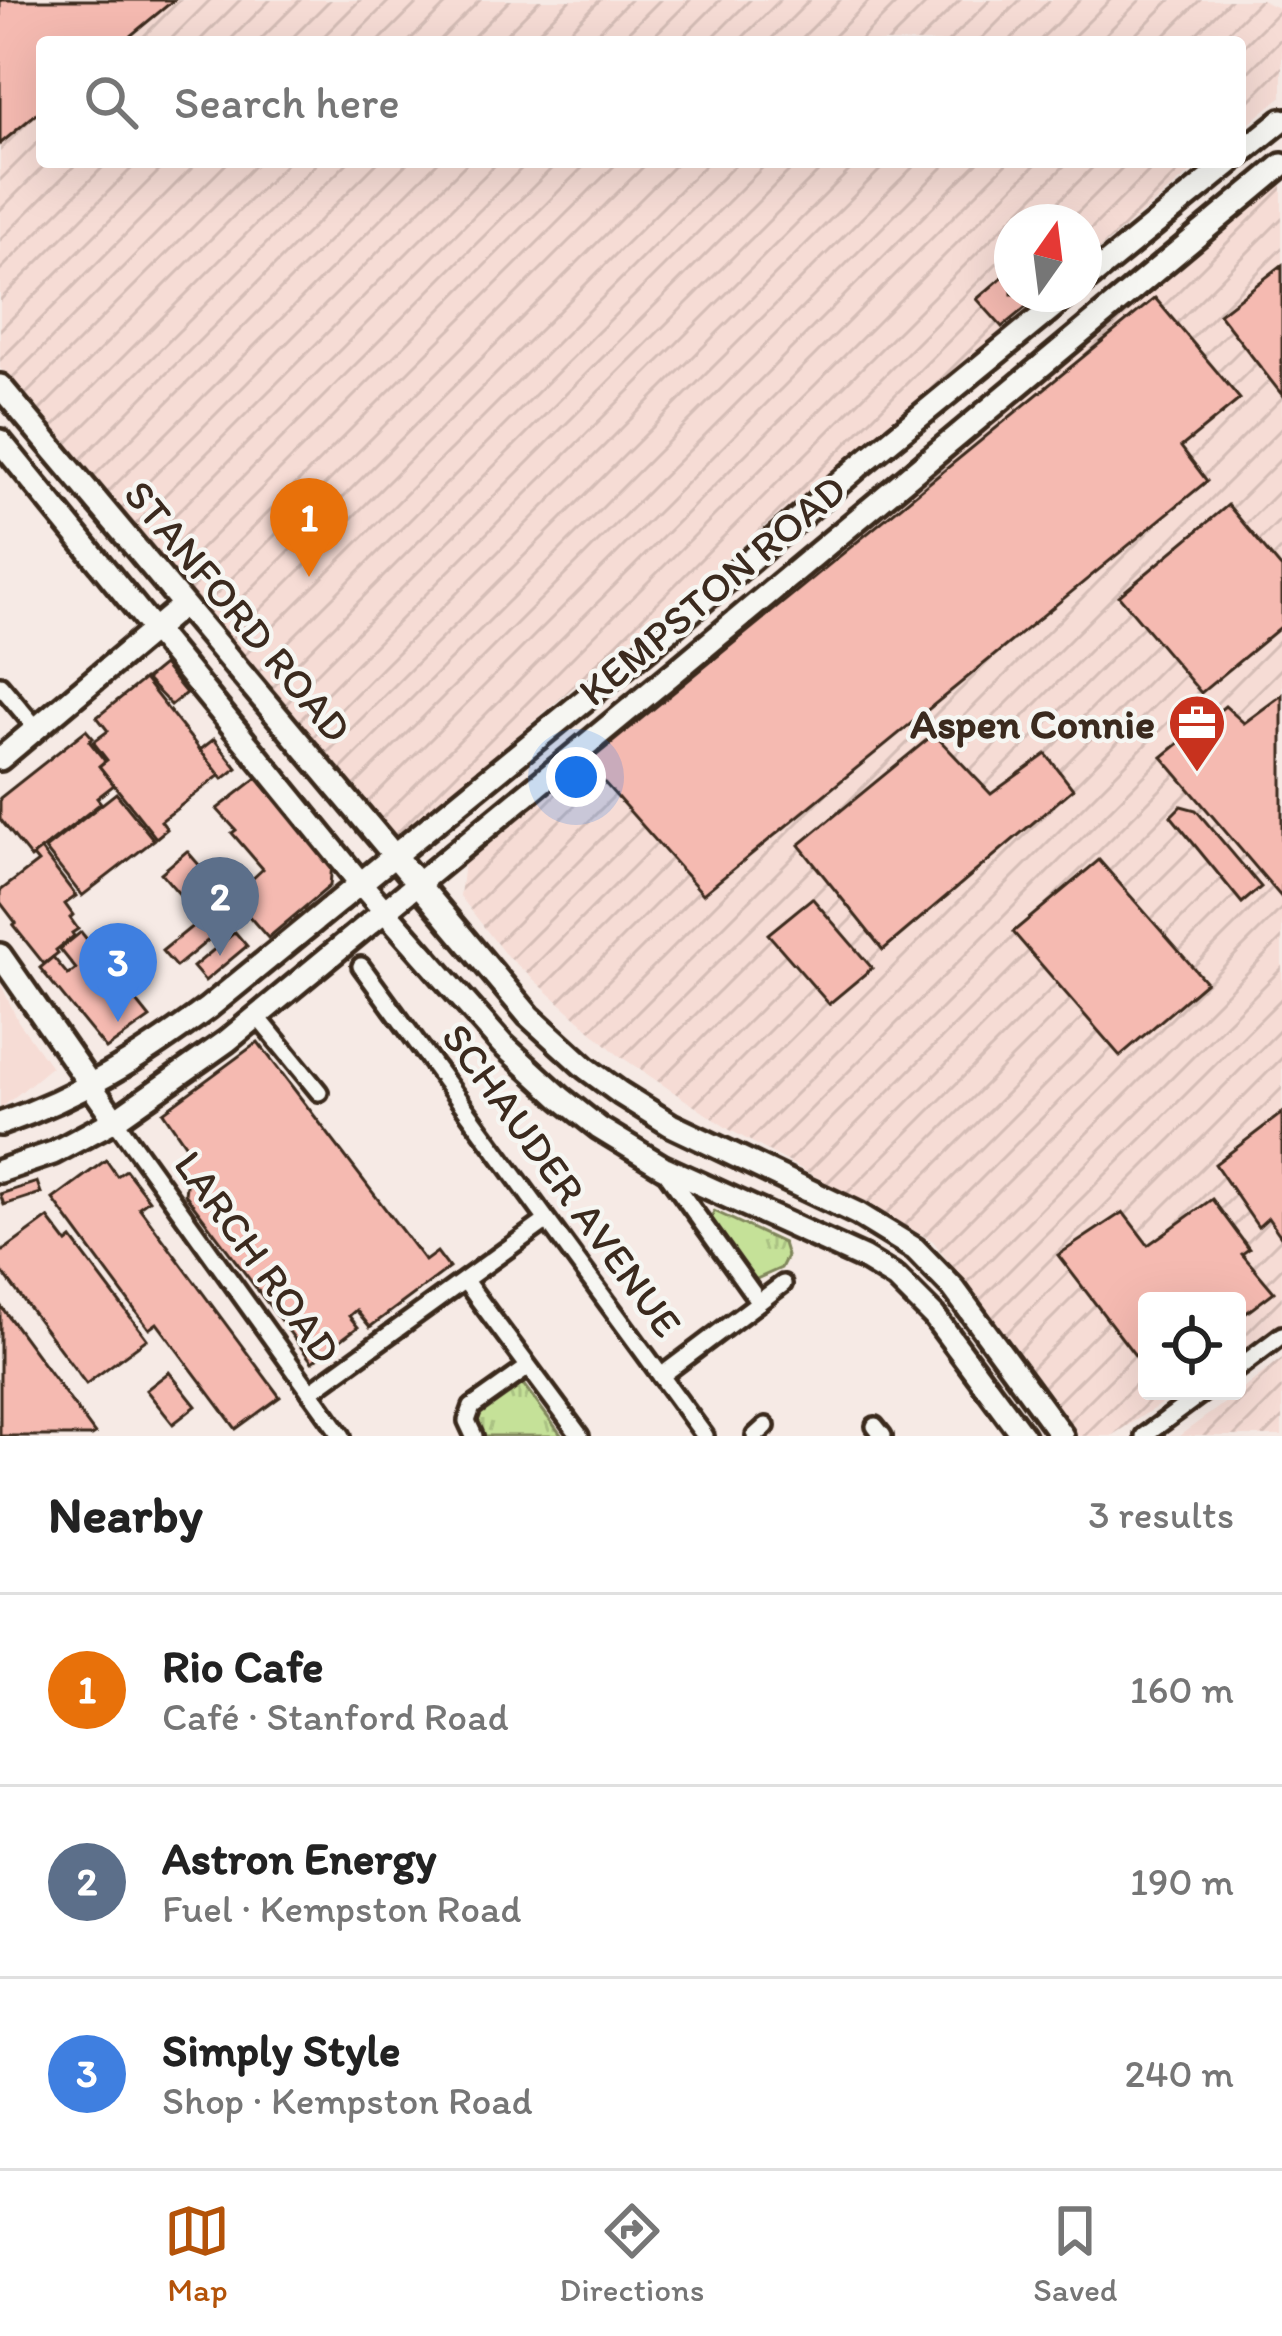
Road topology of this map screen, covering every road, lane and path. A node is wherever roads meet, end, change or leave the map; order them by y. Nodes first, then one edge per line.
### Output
1 (1282, 120) edge
2 (1246, 149) edge
3 (1282, 165) edge
4 (1224, 168) edge
5 (1102, 267) edge
6 (1047, 312) edge
7 (0, 386) edge
8 (0, 441) edge
9 (182, 606) junction
10 (155, 628) junction
11 (0, 685) edge
12 (36, 728) junction
13 (0, 759) edge
14 (393, 857) junction
15 (361, 884) junction
16 (417, 885) junction
17 (386, 911) junction
18 (355, 936) junction
19 (0, 956) edge
20 (361, 966) dead end
21 (464, 1003) junction
22 (257, 1016) junction
23 (91, 1086) junction
24 (319, 1092) dead end
25 (116, 1120) junction
26 (0, 1124) edge
27 (663, 1168) junction
28 (0, 1171) edge
29 (546, 1221) junction
30 (465, 1281) junction
31 (783, 1284) dead end
32 (759, 1302) junction
33 (1282, 1335) edge
34 (1246, 1362) edge
35 (527, 1367) junction
36 (661, 1376) junction
37 (310, 1392) junction
38 (1193, 1400) edge
39 (342, 1436) edge
40 (473, 1436) edge
41 (580, 1436) edge
42 (705, 1436) edge
43 (1023, 1436) edge
44 (1062, 1436) edge
45 (1144, 1436) edge

1 - 2 main road
3 - 16 main road, KEMPSTON ROAD
4 - 5 main road
6 - 14 main road, KEMPSTON ROAD
7 - 9 main road, STANFORD ROAD
8 - 10 main road, STANFORD ROAD
9 - 10 main road
9 - 14 main road, STANFORD ROAD
10 - 12 main road
10 - 15 main road, STANFORD ROAD
11 - 12 street
12 - 13 main road
14 - 15 main road, KEMPSTON ROAD
14 - 16 main road, STANFORD ROAD
15 - 17 main road, STANFORD ROAD
15 - 23 main road, KEMPSTON ROAD
16 - 17 main road, KEMPSTON ROAD
16 - 44 main road, STANFORD ROAD
17 - 18 main road, KEMPSTON ROAD
17 - 21 main road, STANFORD ROAD
18 - 21 main road
18 - 22 main road, KEMPSTON ROAD
19 - 23 main road
20 - 29 street, SCHAUDER AVENUE
21 - 27 main road
22 - 24 street
22 - 25 main road, KEMPSTON ROAD
23 - 25 main road
23 - 26 main road, KEMPSTON ROAD
25 - 28 main road, KEMPSTON ROAD
25 - 37 street, LARCH ROAD
27 - 32 street
27 - 43 main road
29 - 30 street
29 - 36 street, SCHAUDER AVENUE
30 - 35 street
30 - 37 street
31 - 32 street
32 - 36 street
33 - 34 street
35 - 40 street
35 - 41 street
36 - 42 street, SCHAUDER AVENUE
37 - 39 street, LARCH ROAD
38 - 45 street

